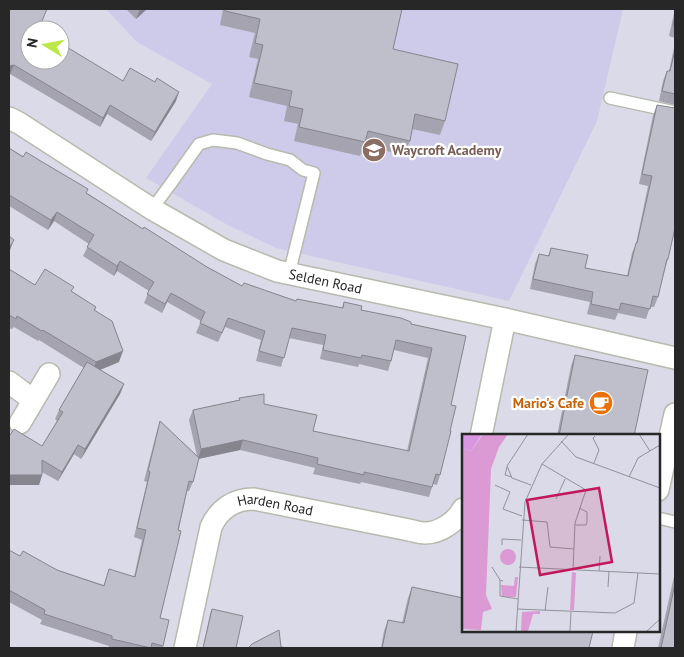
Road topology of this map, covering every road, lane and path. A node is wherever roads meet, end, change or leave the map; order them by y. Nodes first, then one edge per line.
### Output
1 (610, 98) dead end
2 (675, 112) edge
3 (9, 118) edge
4 (152, 209) junction
5 (288, 274) junction
6 (505, 320) junction
7 (675, 358) edge
8 (49, 374) dead end
9 (9, 382) edge
10 (33, 400) junction
11 (675, 414) edge
12 (20, 423) dead end
13 (481, 434) edge
14 (659, 486) edge
15 (462, 511) edge
16 (659, 518) edge
17 (675, 522) edge
18 (626, 632) edge
19 (185, 648) edge
20 (623, 648) edge

1 - 2 lane
3 - 4 street, Selden Road
4 - 5 street, Selden Road
4 - 5 lane
5 - 6 street, Selden Road
6 - 7 street, Selden Road
6 - 13 street
8 - 10 street
9 - 10 street
10 - 12 street
11 - 14 street
15 - 19 street, Harden Road
16 - 17 lane
18 - 20 street

